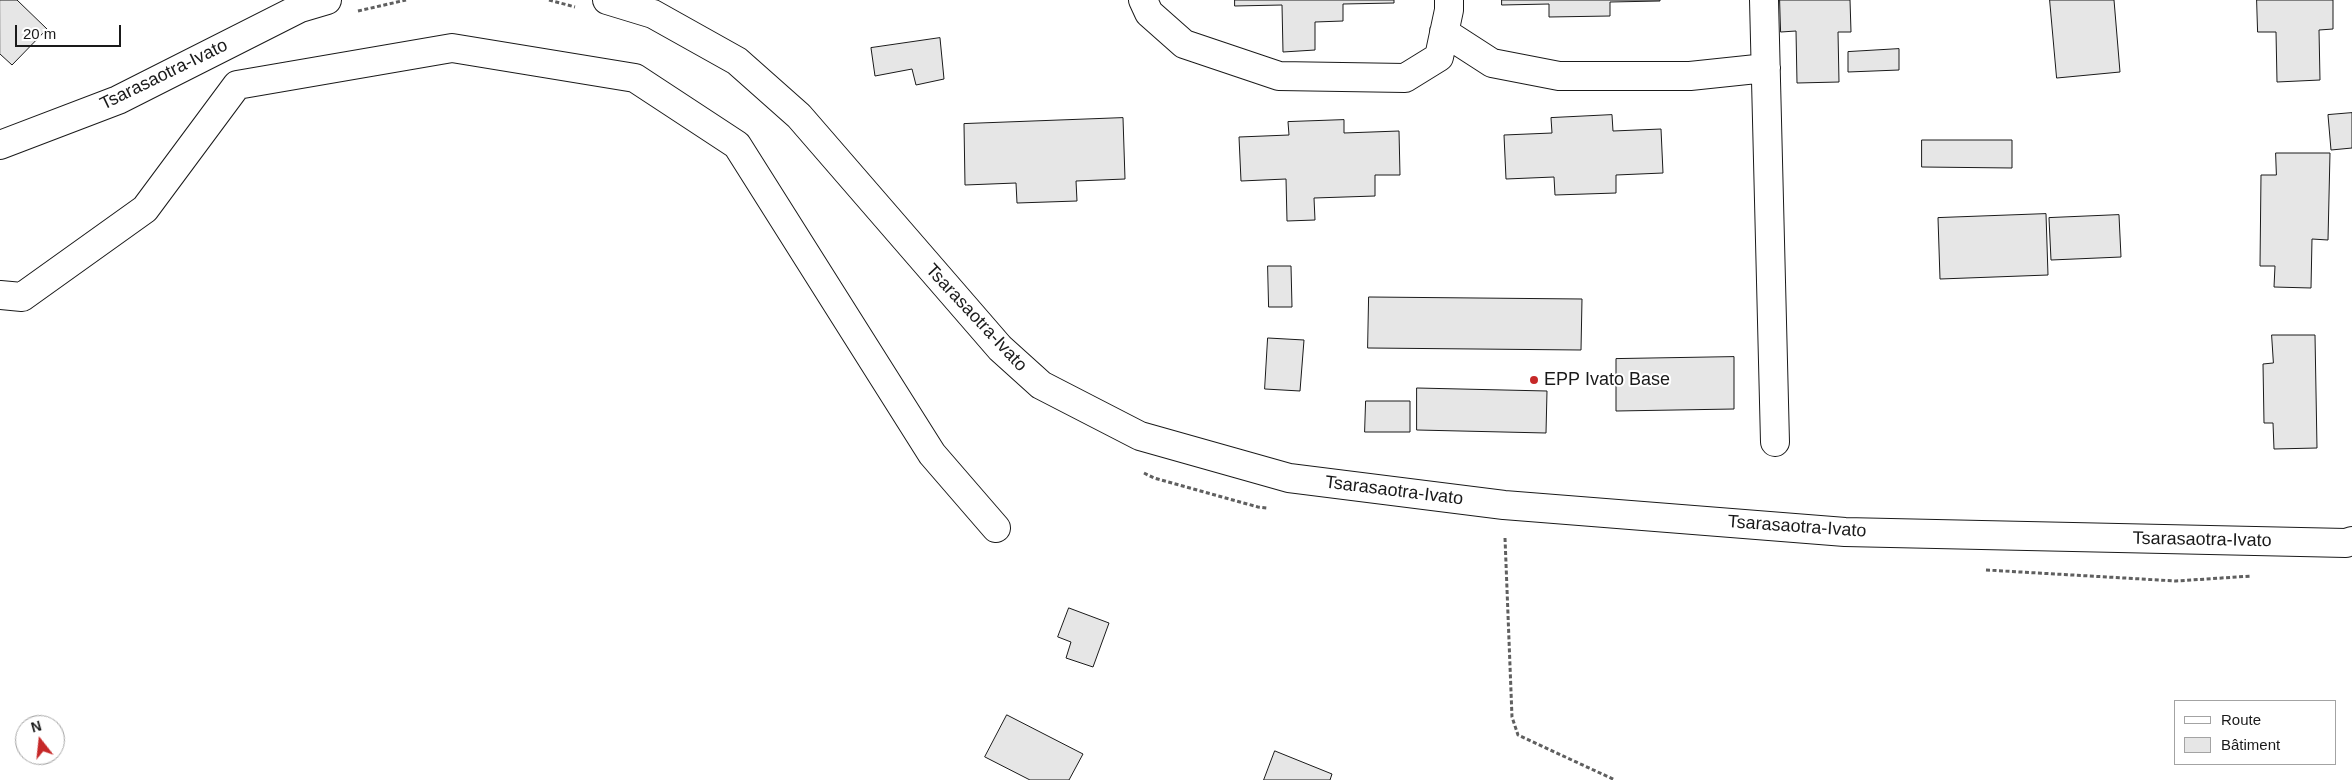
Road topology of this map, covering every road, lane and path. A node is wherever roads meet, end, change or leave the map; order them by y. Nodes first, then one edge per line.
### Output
1 (327, 0) edge
2 (549, 0) edge
3 (607, 0) edge
4 (1143, 0) edge
5 (1449, 0) edge
6 (1764, 0) edge
7 (578, 8) dead end
8 (1444, 32) junction
9 (1766, 68) junction
10 (0, 145) edge
11 (0, 296) edge
12 (1774, 442) dead end
13 (1137, 470) dead end
14 (1504, 505) junction
15 (1277, 508) dead end
16 (996, 528) dead end
17 (2352, 540) edge
18 (1980, 570) dead end
19 (2261, 575) dead end
20 (1615, 780) edge

1 - 10 main road, Tsarasaotra-Ivato
2 - 7 path
3 - 14 main road, Tsarasaotra-Ivato
4 - 8 main road
5 - 8 main road
6 - 9 main road
8 - 9 main road
9 - 12 main road
11 - 16 main road
13 - 15 path
14 - 17 main road, Tsarasaotra-Ivato
14 - 20 path
18 - 19 path

